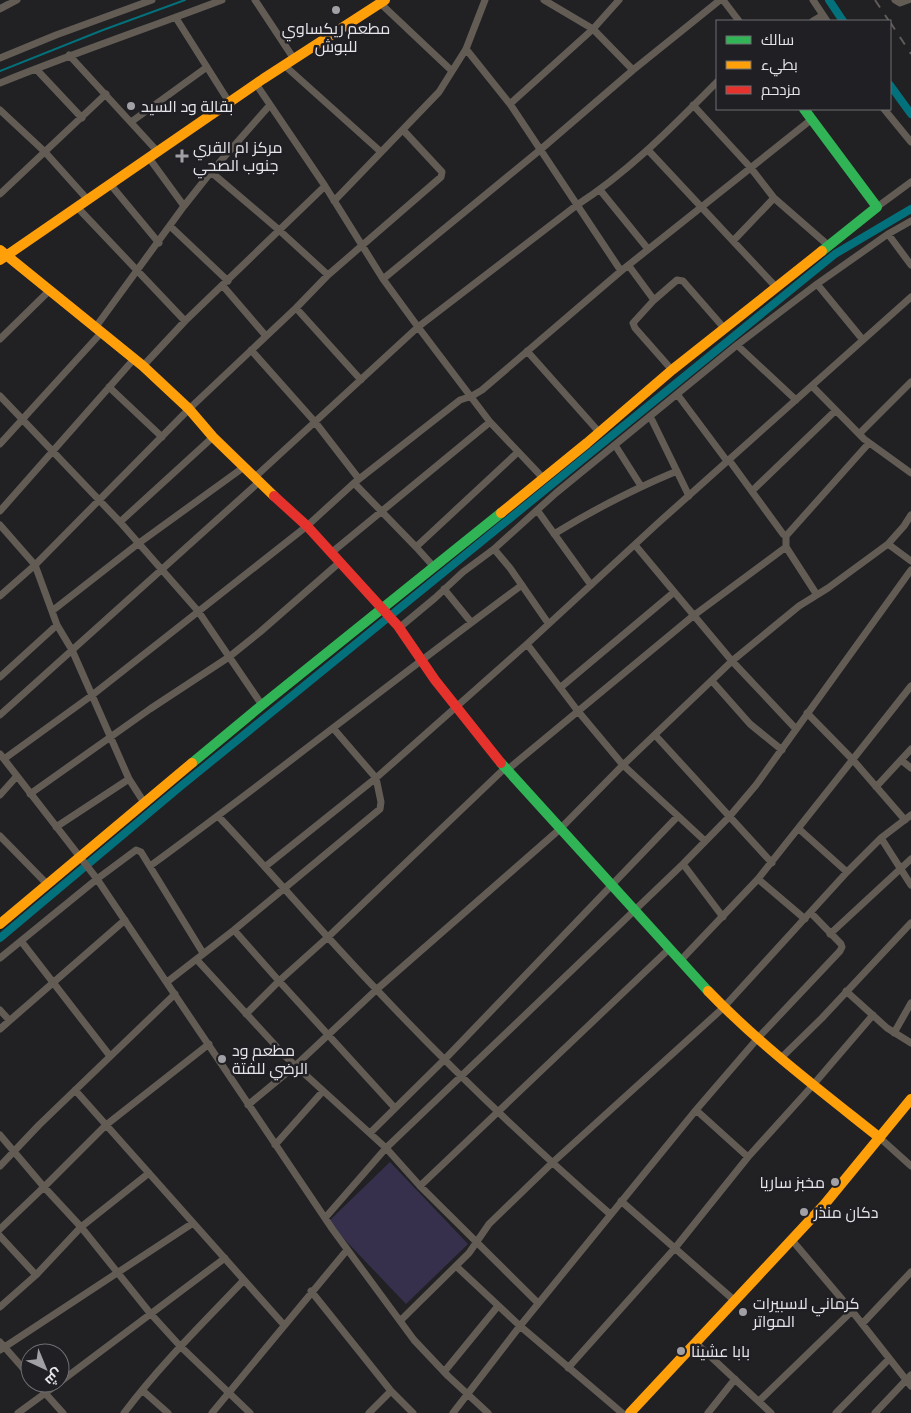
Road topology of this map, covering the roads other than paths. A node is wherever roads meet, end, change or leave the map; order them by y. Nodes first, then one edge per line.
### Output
1 (17, 0) edge
2 (152, 0) edge
3 (222, 0) edge
4 (255, 0) edge
5 (485, 0) edge
6 (544, 0) edge
7 (619, 0) edge
8 (722, 0) edge
9 (813, 0) edge
10 (895, 0) edge
11 (908, 0) edge
12 (382, 2) edge
13 (0, 8) edge
14 (176, 18) junction
15 (825, 18) edge
16 (738, 20) edge
17 (593, 29) junction
18 (466, 48) junction
19 (68, 56) junction
20 (0, 58) edge
21 (294, 59) junction
22 (284, 65) junction
23 (207, 68) junction
24 (36, 69) junction
25 (633, 70) junction
26 (452, 71) junction
27 (0, 83) edge
28 (716, 83) edge
29 (256, 84) junction
30 (106, 94) junction
31 (229, 102) junction
32 (510, 104) junction
33 (693, 105) junction
34 (270, 106) junction
35 (0, 110) edge
36 (805, 110) edge
37 (885, 110) edge
38 (82, 118) junction
39 (812, 119) junction
40 (131, 122) junction
41 (403, 130) junction
42 (911, 142) edge
43 (540, 150) junction
44 (648, 150) junction
45 (45, 152) junction
46 (158, 152) junction
47 (381, 152) junction
48 (149, 158) junction
49 (750, 167) junction
50 (211, 172) junction
51 (911, 182) edge
52 (110, 184) junction
53 (325, 186) junction
54 (600, 190) junction
55 (0, 194) edge
56 (774, 198) junction
57 (88, 200) junction
58 (334, 201) junction
59 (577, 205) junction
60 (184, 206) junction
61 (77, 207) junction
62 (702, 207) junction
63 (877, 207) junction
64 (911, 221) edge
65 (170, 226) junction
66 (279, 230) junction
67 (888, 234) junction
68 (733, 240) junction
69 (159, 242) junction
70 (362, 244) junction
71 (829, 246) junction
72 (648, 249) junction
73 (2, 255) edge
74 (911, 265) edge
75 (629, 266) junction
76 (138, 271) junction
77 (621, 271) junction
78 (328, 275) junction
79 (383, 279) junction
80 (226, 283) junction
81 (817, 284) junction
82 (776, 287) junction
83 (49, 290) junction
84 (911, 297) edge
85 (654, 300) junction
86 (296, 308) junction
87 (185, 322) junction
88 (418, 327) junction
89 (724, 328) junction
90 (98, 331) junction
91 (266, 336) junction
92 (0, 340) edge
93 (863, 340) junction
94 (737, 345) junction
95 (251, 350) junction
96 (527, 351) junction
97 (134, 359) junction
98 (143, 366) junction
99 (672, 370) junction
100 (360, 380) junction
101 (911, 382) edge
102 (812, 386) junction
103 (109, 387) junction
104 (678, 394) junction
105 (0, 396) edge
106 (472, 396) junction
107 (796, 400) junction
108 (189, 409) junction
109 (835, 411) junction
110 (650, 416) junction
111 (21, 419) junction
112 (315, 422) junction
113 (490, 422) junction
114 (599, 432) junction
115 (859, 434) junction
116 (162, 437) junction
117 (213, 437) junction
118 (869, 443) junction
119 (0, 444) edge
120 (615, 445) junction
121 (52, 451) junction
122 (518, 452) junction
123 (728, 461) junction
124 (244, 467) junction
125 (677, 471) junction
126 (911, 473) edge
127 (543, 478) junction
128 (257, 479) junction
129 (357, 481) junction
130 (641, 486) junction
131 (752, 491) junction
132 (689, 496) junction
133 (98, 499) junction
134 (381, 510) junction
135 (537, 510) junction
136 (0, 511) edge
137 (911, 515) edge
138 (120, 522) junction
139 (0, 525) edge
140 (308, 526) junction
141 (554, 534) junction
142 (786, 536) junction
143 (139, 542) junction
144 (888, 544) junction
145 (635, 545) junction
146 (416, 547) junction
147 (786, 547) junction
148 (494, 549) junction
149 (331, 553) junction
150 (911, 561) edge
151 (340, 562) junction
152 (35, 565) junction
153 (434, 567) junction
154 (160, 569) junction
155 (910, 572) edge
156 (522, 585) junction
157 (591, 585) junction
158 (444, 589) junction
159 (674, 593) junction
160 (817, 595) junction
161 (0, 596) edge
162 (384, 609) junction
163 (52, 611) junction
164 (198, 611) junction
165 (693, 616) junction
166 (471, 622) junction
167 (548, 623) junction
168 (57, 625) junction
169 (399, 627) junction
170 (527, 644) junction
171 (72, 650) junction
172 (229, 657) junction
173 (420, 660) junction
174 (732, 661) junction
175 (0, 677) edge
176 (712, 680) junction
177 (911, 686) edge
178 (561, 688) junction
179 (91, 696) junction
180 (262, 705) junction
181 (456, 707) junction
182 (577, 710) junction
183 (0, 714) edge
184 (807, 714) junction
185 (333, 728) junction
186 (796, 729) junction
187 (655, 735) junction
188 (110, 736) junction
189 (911, 749) edge
190 (782, 750) junction
191 (2, 757) edge
192 (853, 760) junction
193 (901, 760) junction
194 (623, 765) junction
195 (911, 768) edge
196 (506, 769) junction
197 (16, 776) junction
198 (376, 778) junction
199 (129, 779) junction
200 (876, 787) junction
201 (30, 794) junction
202 (0, 795) edge
203 (145, 804) junction
204 (218, 816) junction
205 (678, 816) junction
206 (729, 817) junction
207 (908, 818) edge
208 (56, 828) junction
209 (560, 829) junction
210 (799, 830) junction
211 (0, 836) edge
212 (882, 838) junction
213 (705, 841) junction
214 (81, 858) junction
215 (911, 859) edge
216 (772, 863) junction
217 (683, 864) junction
218 (150, 866) junction
219 (266, 866) junction
220 (900, 869) junction
221 (847, 872) junction
222 (96, 878) junction
223 (758, 879) junction
224 (612, 883) junction
225 (47, 884) junction
226 (911, 885) edge
227 (284, 888) junction
228 (634, 910) junction
229 (811, 913) junction
230 (723, 917) junction
231 (805, 919) junction
232 (2, 920) edge
233 (125, 920) junction
234 (911, 923) edge
235 (234, 930) junction
236 (830, 934) junction
237 (328, 937) junction
238 (21, 942) junction
239 (669, 949) junction
240 (204, 953) junction
241 (0, 958) edge
242 (197, 960) junction
243 (680, 961) junction
244 (279, 981) junction
245 (52, 982) junction
246 (167, 982) junction
247 (376, 990) junction
248 (846, 991) junction
249 (176, 994) junction
250 (911, 1003) edge
251 (723, 1008) junction
252 (0, 1010) edge
253 (246, 1014) junction
254 (873, 1015) junction
255 (9, 1020) junction
256 (0, 1029) edge
257 (894, 1033) junction
258 (328, 1034) junction
259 (758, 1038) junction
260 (911, 1043) edge
261 (209, 1044) junction
262 (110, 1056) junction
263 (781, 1058) junction
264 (445, 1059) junction
265 (295, 1066) junction
266 (460, 1075) junction
267 (813, 1085) junction
268 (75, 1090) junction
269 (323, 1091) junction
270 (911, 1099) edge
271 (248, 1105) junction
272 (394, 1107) junction
273 (696, 1110) junction
274 (498, 1112) junction
275 (106, 1125) junction
276 (370, 1132) junction
277 (0, 1135) edge
278 (880, 1138) junction
279 (275, 1145) junction
280 (386, 1148) junction
281 (14, 1152) junction
282 (748, 1157) junction
283 (552, 1163) junction
284 (0, 1166) edge
285 (911, 1166) edge
286 (149, 1173) junction
287 (420, 1186) junction
288 (44, 1188) junction
289 (621, 1201) junction
290 (610, 1214) junction
291 (325, 1218) junction
292 (193, 1223) junction
293 (81, 1227) junction
294 (0, 1229) edge
295 (0, 1236) edge
296 (791, 1239) junction
297 (477, 1242) junction
298 (675, 1248) junction
299 (347, 1250) junction
300 (225, 1258) junction
301 (456, 1266) junction
302 (118, 1272) junction
303 (911, 1272) edge
304 (36, 1275) junction
305 (244, 1280) junction
306 (311, 1291) junction
307 (736, 1301) junction
308 (538, 1303) junction
309 (498, 1306) junction
310 (0, 1307) edge
311 (852, 1311) junction
312 (150, 1314) junction
313 (400, 1321) junction
314 (284, 1324) junction
315 (862, 1324) junction
316 (520, 1326) junction
317 (696, 1342) junction
318 (2, 1346) edge
319 (180, 1346) junction
320 (889, 1359) junction
321 (20, 1365) edge
322 (568, 1368) junction
323 (444, 1372) junction
324 (70, 1375) edge
325 (735, 1379) junction
326 (909, 1380) edge
327 (142, 1390) junction
328 (391, 1391) junction
329 (228, 1392) junction
330 (45, 1394) joint
331 (468, 1394) junction
332 (759, 1401) junction
333 (18, 1413) edge
334 (63, 1413) edge
335 (124, 1413) edge
336 (168, 1413) edge
337 (212, 1413) edge
338 (250, 1413) edge
339 (369, 1413) edge
340 (413, 1413) edge
341 (453, 1413) edge
342 (488, 1413) edge
343 (622, 1413) edge
344 (630, 1413) edge
345 (708, 1413) edge
346 (771, 1413) edge
347 (836, 1413) edge
348 (875, 1413) edge

1 - 13 street
2 - 20 street
3 - 14 street
4 - 21 street
5 - 18 street
6 - 17 street
7 - 17 street
8 - 16 street
8 - 25 street
9 - 15 street
10 - 11 street
12 - 21 street
12 - 26 street
14 - 19 street
14 - 23 street
17 - 25 street
17 - 32 street
18 - 26 street
18 - 32 street
19 - 24 street
19 - 30 street
21 - 22 street
22 - 29 street
22 - 47 street
23 - 31 street
23 - 40 street
24 - 27 street
24 - 38 street
25 - 43 street
26 - 41 street
28 - 33 street
29 - 31 street
29 - 34 street
30 - 38 street
30 - 40 street
31 - 46 street
32 - 43 street
33 - 44 street
33 - 49 street
34 - 50 street
34 - 53 street
35 - 45 street
36 - 39 street
37 - 42 street
38 - 45 street
39 - 49 street
39 - 63 street
40 - 46 street
41 - 47 street
41 - 70 street
43 - 59 street
43 - 79 street
44 - 54 street
44 - 62 street
45 - 55 street
45 - 57 street
46 - 48 street
47 - 58 street
48 - 52 street
48 - 60 street
49 - 56 street
49 - 62 street
50 - 60 street
50 - 66 street
51 - 63 street
52 - 57 street
52 - 69 street
53 - 58 street
53 - 66 street
54 - 59 street
54 - 72 street
56 - 68 street
56 - 71 street
57 - 61 street
58 - 70 street
59 - 77 street
59 - 88 street
60 - 65 street
61 - 73 street
61 - 76 street
62 - 68 street
62 - 72 street
63 - 71 street
64 - 67 street
65 - 69 street
65 - 80 street
66 - 78 street
66 - 80 street
67 - 74 street
67 - 81 street
68 - 82 street
69 - 76 street
70 - 78 street
70 - 79 street
71 - 82 street
72 - 75 street
73 - 83 street
75 - 77 street
75 - 85 street
76 - 87 street
76 - 90 street
77 - 96 street
78 - 86 street
79 - 88 street
80 - 87 street
80 - 91 street
81 - 93 street
81 - 94 street
82 - 89 street
83 - 90 street
83 - 92 street
84 - 93 street
85 - 89 street
85 - 99 street
86 - 91 street
86 - 100 street
87 - 98 street
88 - 100 street
88 - 106 street
89 - 99 street
90 - 97 street
90 - 111 street
91 - 95 street
93 - 102 street
94 - 104 street
94 - 107 street
95 - 108 street
95 - 112 street
96 - 106 street
96 - 114 street
97 - 98 street
97 - 103 street
98 - 108 street
99 - 114 street
100 - 112 street
101 - 115 street
102 - 107 street
102 - 109 street
103 - 116 street
103 - 121 street
104 - 110 street
104 - 123 street
105 - 111 street
106 - 113 street
106 - 129 street
107 - 123 street
108 - 116 street
108 - 117 street
109 - 115 street
109 - 131 street
110 - 120 street
110 - 125 street
111 - 119 street
111 - 121 street
112 - 128 street
112 - 129 street
113 - 122 street
113 - 134 street
114 - 127 street
115 - 118 street
116 - 133 street
117 - 124 street
117 - 138 street
118 - 126 street
118 - 142 street
120 - 130 street
120 - 135 street
121 - 133 street
121 - 136 street
122 - 127 street
122 - 146 street
123 - 131 street
123 - 132 street
124 - 128 street
124 - 143 street
125 - 130 street
125 - 132 street
127 - 153 street
128 - 140 street
128 - 154 street
129 - 134 street
129 - 140 street
130 - 141 street
131 - 142 street
132 - 145 street
133 - 138 street
133 - 152 street
134 - 146 street
134 - 149 street
135 - 141 street
135 - 148 street
137 - 144 street
138 - 143 street
139 - 152 street
140 - 149 street
140 - 164 street
141 - 157 street
142 - 147 street
143 - 154 street
143 - 163 street
144 - 150 street
144 - 160 street
145 - 157 street
145 - 159 street
146 - 153 street
147 - 160 street
147 - 165 street
148 - 156 street
148 - 158 street
149 - 151 street
151 - 162 street
151 - 172 street
152 - 161 street
152 - 163 street
153 - 162 street
154 - 164 street
154 - 171 street
155 - 184 street
156 - 166 street
156 - 167 street
157 - 167 street
158 - 166 street
158 - 169 street
159 - 165 street
159 - 178 street
160 - 174 street
162 - 169 street
162 - 180 street
163 - 168 street
164 - 172 street
164 - 179 street
165 - 174 street
165 - 182 street
166 - 173 street
167 - 170 street
168 - 171 street
168 - 175 street
169 - 173 street
170 - 178 street
170 - 181 street
171 - 179 street
171 - 183 street
172 - 180 street
172 - 188 street
173 - 181 street
173 - 185 street
174 - 176 street
174 - 186 street
176 - 187 street
176 - 190 street
177 - 192 street
178 - 182 street
179 - 188 street
179 - 191 street
180 - 203 street
181 - 196 street
181 - 198 street
182 - 194 street
182 - 196 street
184 - 186 street
184 - 192 street
185 - 198 street
185 - 204 street
186 - 190 street
187 - 194 street
187 - 206 street
188 - 199 street
188 - 201 street
189 - 193 street
190 - 206 street
191 - 197 street
192 - 200 street
192 - 210 street
193 - 195 street
193 - 200 street
194 - 205 street
194 - 209 street
196 - 209 street
196 - 237 street
197 - 201 street
197 - 202 street
198 - 219 street
198 - 227 street
199 - 203 street
199 - 208 street
200 - 207 street
201 - 208 street
203 - 214 street
204 - 218 street
204 - 219 street
205 - 213 street
205 - 224 street
206 - 213 street
206 - 216 street
207 - 212 street
208 - 214 street
209 - 224 street
209 - 247 street
210 - 216 street
210 - 221 street
211 - 225 street
212 - 220 street
212 - 221 street
213 - 217 street
214 - 222 street
214 - 225 street
215 - 220 street
216 - 223 street
217 - 228 street
217 - 230 street
218 - 222 street
218 - 240 street
219 - 227 street
220 - 226 street
220 - 236 street
221 - 229 street
222 - 233 street
222 - 238 street
223 - 230 street
223 - 231 street
224 - 228 street
224 - 264 street
225 - 232 street
227 - 235 street
227 - 237 street
228 - 239 street
228 - 266 street
229 - 231 street
229 - 236 street
230 - 243 street
231 - 251 street
233 - 245 street
233 - 246 street
234 - 248 street
235 - 240 street
235 - 244 street
236 - 259 street
237 - 244 street
237 - 247 street
238 - 241 street
238 - 245 street
239 - 243 street
239 - 274 street
240 - 242 street
242 - 246 street
242 - 253 street
243 - 251 street
244 - 253 street
244 - 258 street
245 - 255 street
245 - 262 street
246 - 249 street
247 - 258 street
247 - 264 street
248 - 254 street
248 - 263 street
249 - 261 street
249 - 262 street
250 - 257 street
251 - 259 street
251 - 283 street
252 - 255 street
253 - 265 street
254 - 257 street
254 - 267 street
255 - 256 street
257 - 260 street
258 - 265 street
258 - 272 street
259 - 263 street
259 - 273 street
261 - 271 street
261 - 275 street
262 - 268 street
263 - 267 street
264 - 266 street
264 - 272 street
265 - 269 street
265 - 271 street
266 - 274 street
266 - 280 street
267 - 278 street
267 - 282 street
268 - 275 street
268 - 281 street
269 - 276 street
269 - 279 street
270 - 278 street
271 - 279 street
272 - 276 street
273 - 282 street
273 - 289 street
274 - 283 street
274 - 287 street
275 - 286 street
275 - 288 street
276 - 280 street
277 - 281 street
278 - 285 street
278 - 296 street
279 - 291 street
280 - 287 street
280 - 291 street
281 - 284 street
281 - 288 street
282 - 298 street
283 - 290 street
283 - 297 street
286 - 292 street
286 - 293 street
287 - 297 street
288 - 293 street
288 - 294 street
289 - 290 street
289 - 298 street
290 - 308 street
291 - 299 street
292 - 300 street
292 - 302 street
293 - 302 street
293 - 304 street
295 - 304 street
296 - 307 street
296 - 311 street
297 - 301 street
297 - 308 street
298 - 307 street
298 - 322 street
299 - 306 street
299 - 313 street
300 - 305 street
300 - 312 street
301 - 309 street
301 - 313 street
302 - 312 street
302 - 318 street
303 - 315 street
304 - 310 street
305 - 314 street
305 - 319 street
306 - 314 street
306 - 328 street
307 - 317 street
308 - 316 street
309 - 316 street
309 - 323 street
311 - 315 street
311 - 332 street
312 - 319 street
312 - 324 street
313 - 323 street
314 - 329 street
315 - 320 street
316 - 322 street
316 - 331 street
317 - 325 street
317 - 344 street
318 - 321 street
319 - 327 street
319 - 329 street
320 - 326 street
320 - 347 street
322 - 343 street
323 - 331 street
325 - 332 street
325 - 345 street
326 - 348 street
327 - 335 street
327 - 336 street
328 - 339 street
328 - 340 street
329 - 337 street
329 - 338 street
330 - 333 street
330 - 334 street
331 - 341 street
331 - 342 street
332 - 346 street

